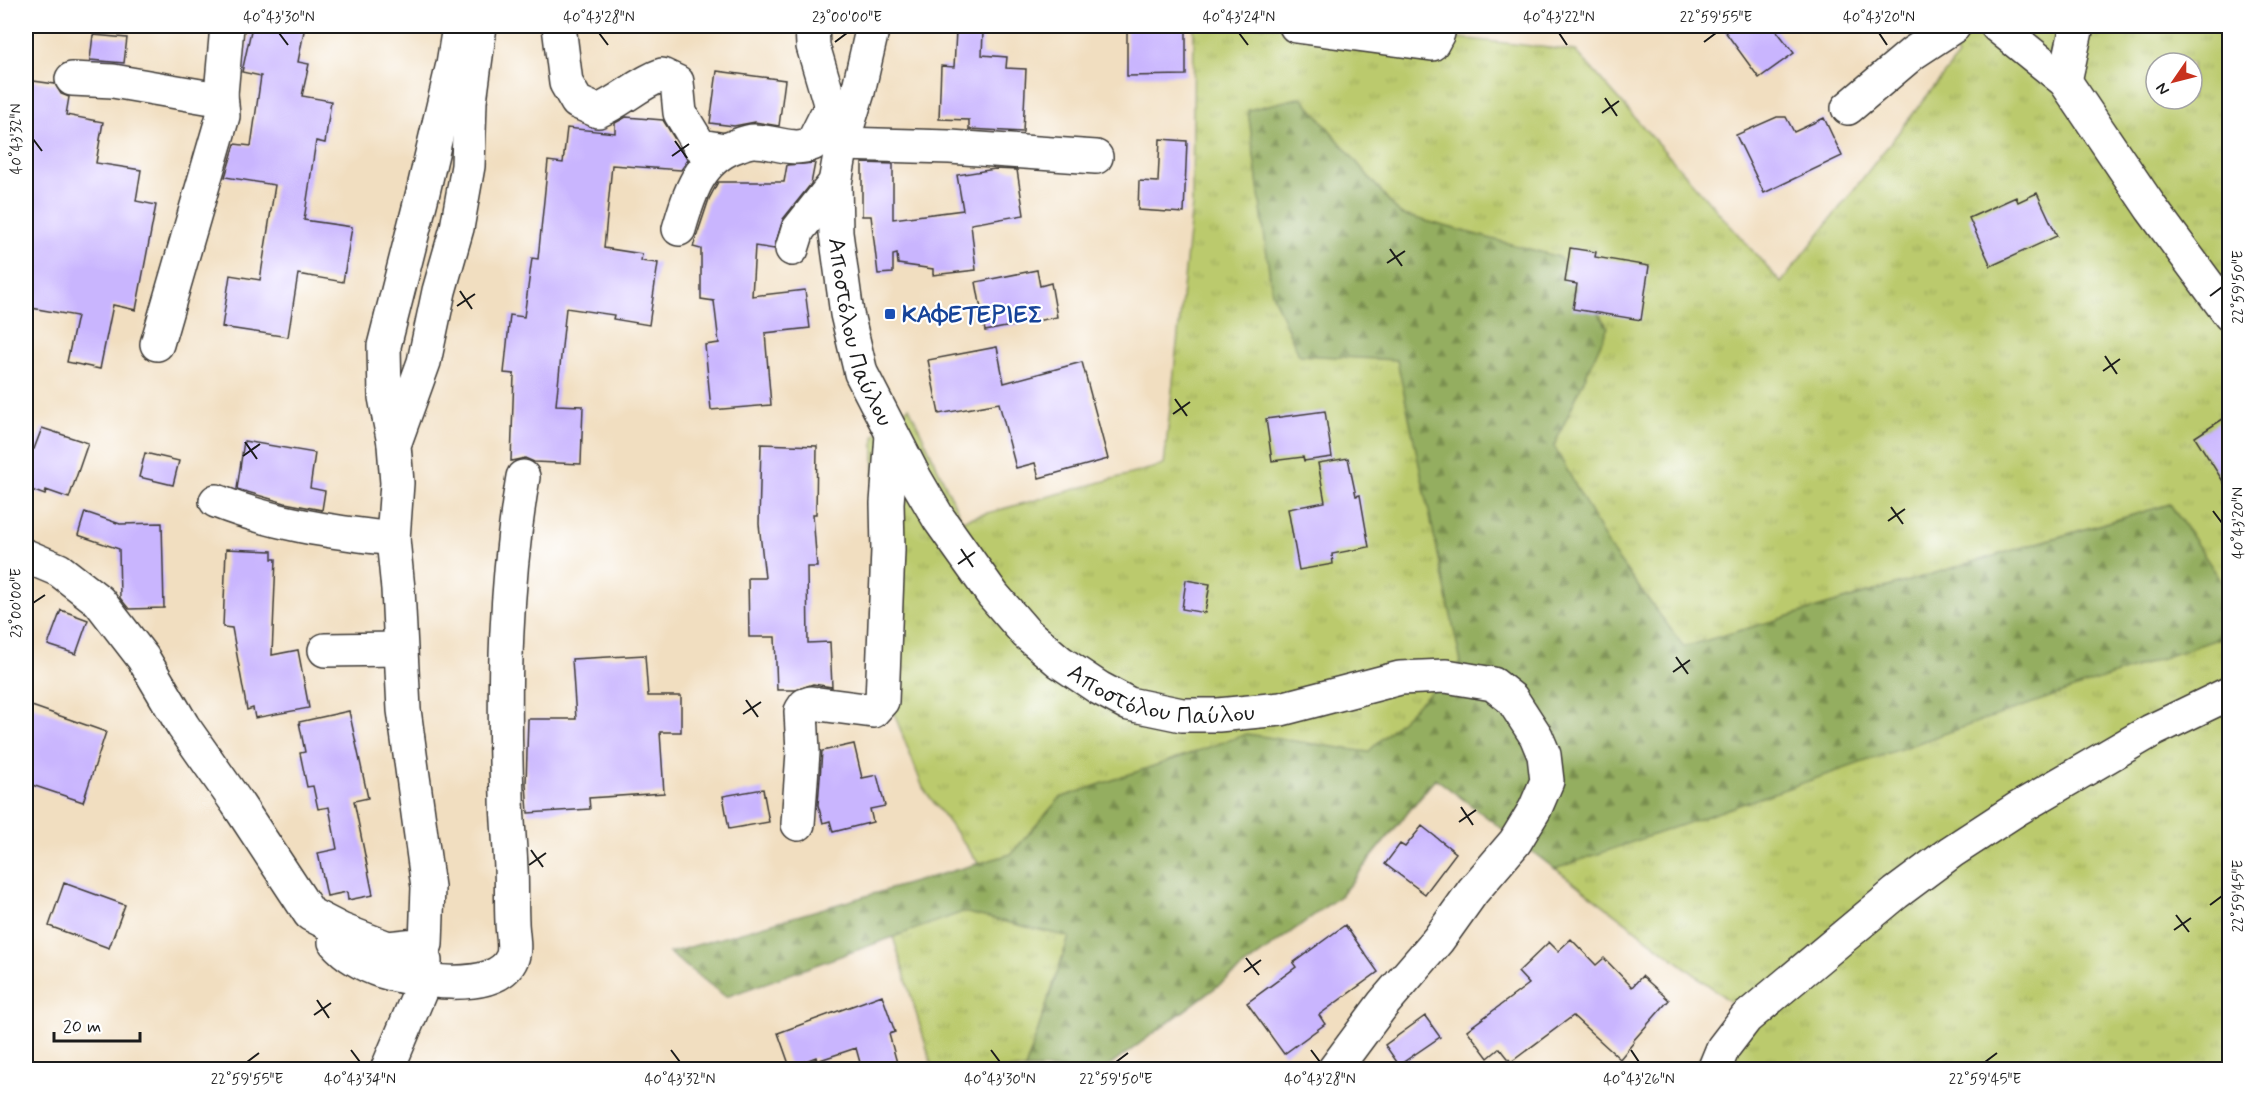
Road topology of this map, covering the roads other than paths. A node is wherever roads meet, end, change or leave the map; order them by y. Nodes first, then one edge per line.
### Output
1 (226, 26) edge
2 (459, 26) edge
3 (480, 26) edge
4 (559, 26) edge
5 (812, 26) edge
6 (873, 26) edge
7 (1296, 26) edge
8 (1439, 26) edge
9 (1954, 26) edge
10 (1997, 26) edge
11 (2077, 26) edge
12 (72, 80) dead end
13 (2065, 81) junction
14 (221, 94) junction
15 (846, 101) junction
16 (1848, 108) dead end
17 (842, 144) junction
18 (725, 150) junction
19 (1096, 157) dead end
20 (835, 183) junction
21 (679, 230) dead end
22 (792, 249) dead end
23 (2229, 315) edge
24 (157, 344) dead end
25 (892, 435) junction
26 (394, 445) junction
27 (523, 477) dead end
28 (216, 501) dead end
29 (393, 539) junction
30 (26, 556) edge
31 (400, 649) junction
32 (325, 650) dead end
33 (2229, 693) edge
34 (798, 824) dead end
35 (310, 914) junction
36 (426, 944) junction
37 (424, 981) junction
38 (387, 1070) edge
39 (1334, 1070) edge
40 (1714, 1070) edge

1 - 14 street
2 - 26 street
3 - 26 street
4 - 18 street
5 - 15 street
6 - 15 street
7 - 8 street
9 - 16 street
10 - 13 street
11 - 13 street
12 - 14 street
13 - 23 street
14 - 24 street
15 - 17 street
15 - 18 street
17 - 19 street
17 - 20 street, Αποστόλου Παύλου
18 - 21 street
20 - 22 street
20 - 25 street, Αποστόλου Παύλου
25 - 34 street
25 - 39 street, Αποστόλου Παύλου
26 - 29 street
27 - 37 street
28 - 29 street
29 - 31 street
30 - 35 street
31 - 32 street
31 - 36 street
33 - 40 street
35 - 36 street
35 - 37 street
36 - 37 street
37 - 38 street

